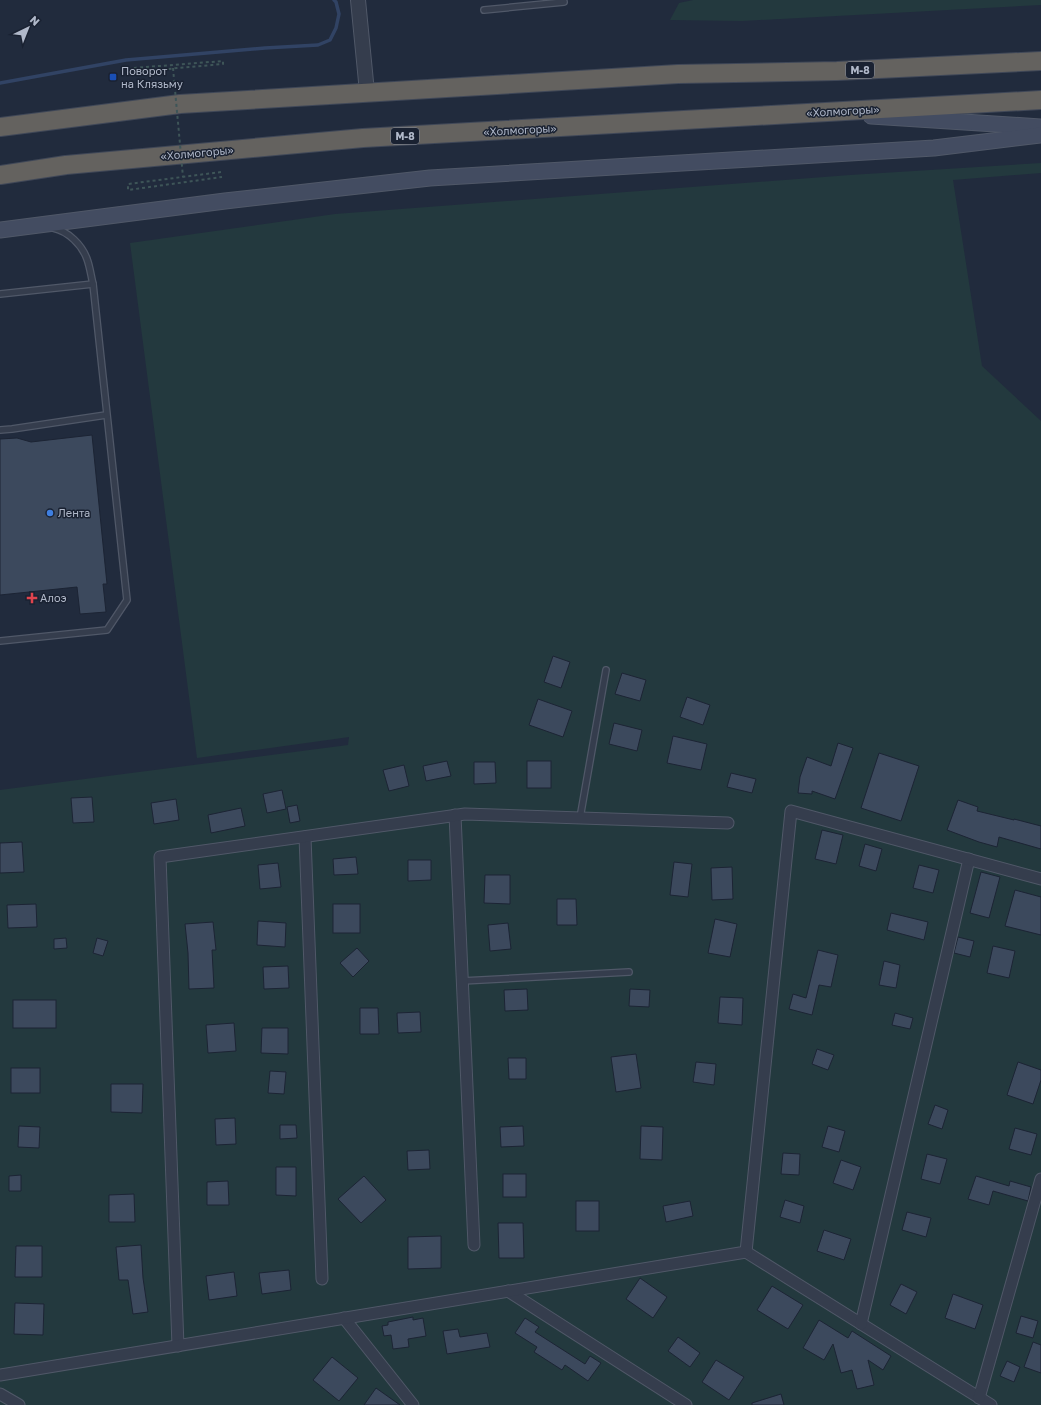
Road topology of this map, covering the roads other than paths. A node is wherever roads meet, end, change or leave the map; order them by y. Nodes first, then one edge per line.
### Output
1 (358, 0) edge
2 (565, 1) edge
3 (484, 10) dead end
4 (1041, 61) edge
5 (366, 92) junction
6 (1041, 100) edge
7 (812, 112) junction
8 (0, 127) edge
9 (1041, 127) edge
10 (1041, 135) edge
11 (0, 175) edge
12 (34, 226) junction
13 (0, 230) edge
14 (94, 284) junction
15 (0, 294) edge
16 (106, 415) junction
17 (0, 430) edge
18 (0, 641) edge
19 (606, 670) dead end
20 (455, 815) junction
21 (580, 818) junction
22 (728, 823) dead end
23 (305, 836) junction
24 (969, 859) junction
25 (1041, 879) edge
26 (629, 972) dead end
27 (462, 981) junction
28 (1041, 1179) edge
29 (474, 1245) dead end
30 (746, 1252) junction
31 (322, 1278) dead end
32 (508, 1291) junction
33 (344, 1318) junction
34 (861, 1324) junction
35 (178, 1346) junction
36 (0, 1376) edge
37 (0, 1394) edge
38 (979, 1398) junction
39 (20, 1405) edge
40 (412, 1405) edge
41 (686, 1405) edge
42 (991, 1405) edge

1 - 5 street
2 - 3 lane
4 - 5 highway, М-8
5 - 8 highway, М-8
6 - 7 highway, «Холмогоры» / М-8
7 - 9 main road
7 - 11 highway, «Холмогоры» / М-8
10 - 12 main road
12 - 13 main road
12 - 14 lane
14 - 15 lane
14 - 16 lane
16 - 17 lane
16 - 18 lane
19 - 21 lane
20 - 21 street
20 - 23 street
20 - 27 street
21 - 22 street
23 - 31 street
23 - 35 street
24 - 25 street
24 - 30 street
24 - 34 street
26 - 27 lane
27 - 29 street
28 - 38 street
30 - 32 street
30 - 34 street
32 - 33 street
32 - 41 street
33 - 35 street
33 - 40 street
34 - 38 street
35 - 36 street
37 - 39 street
38 - 42 street

